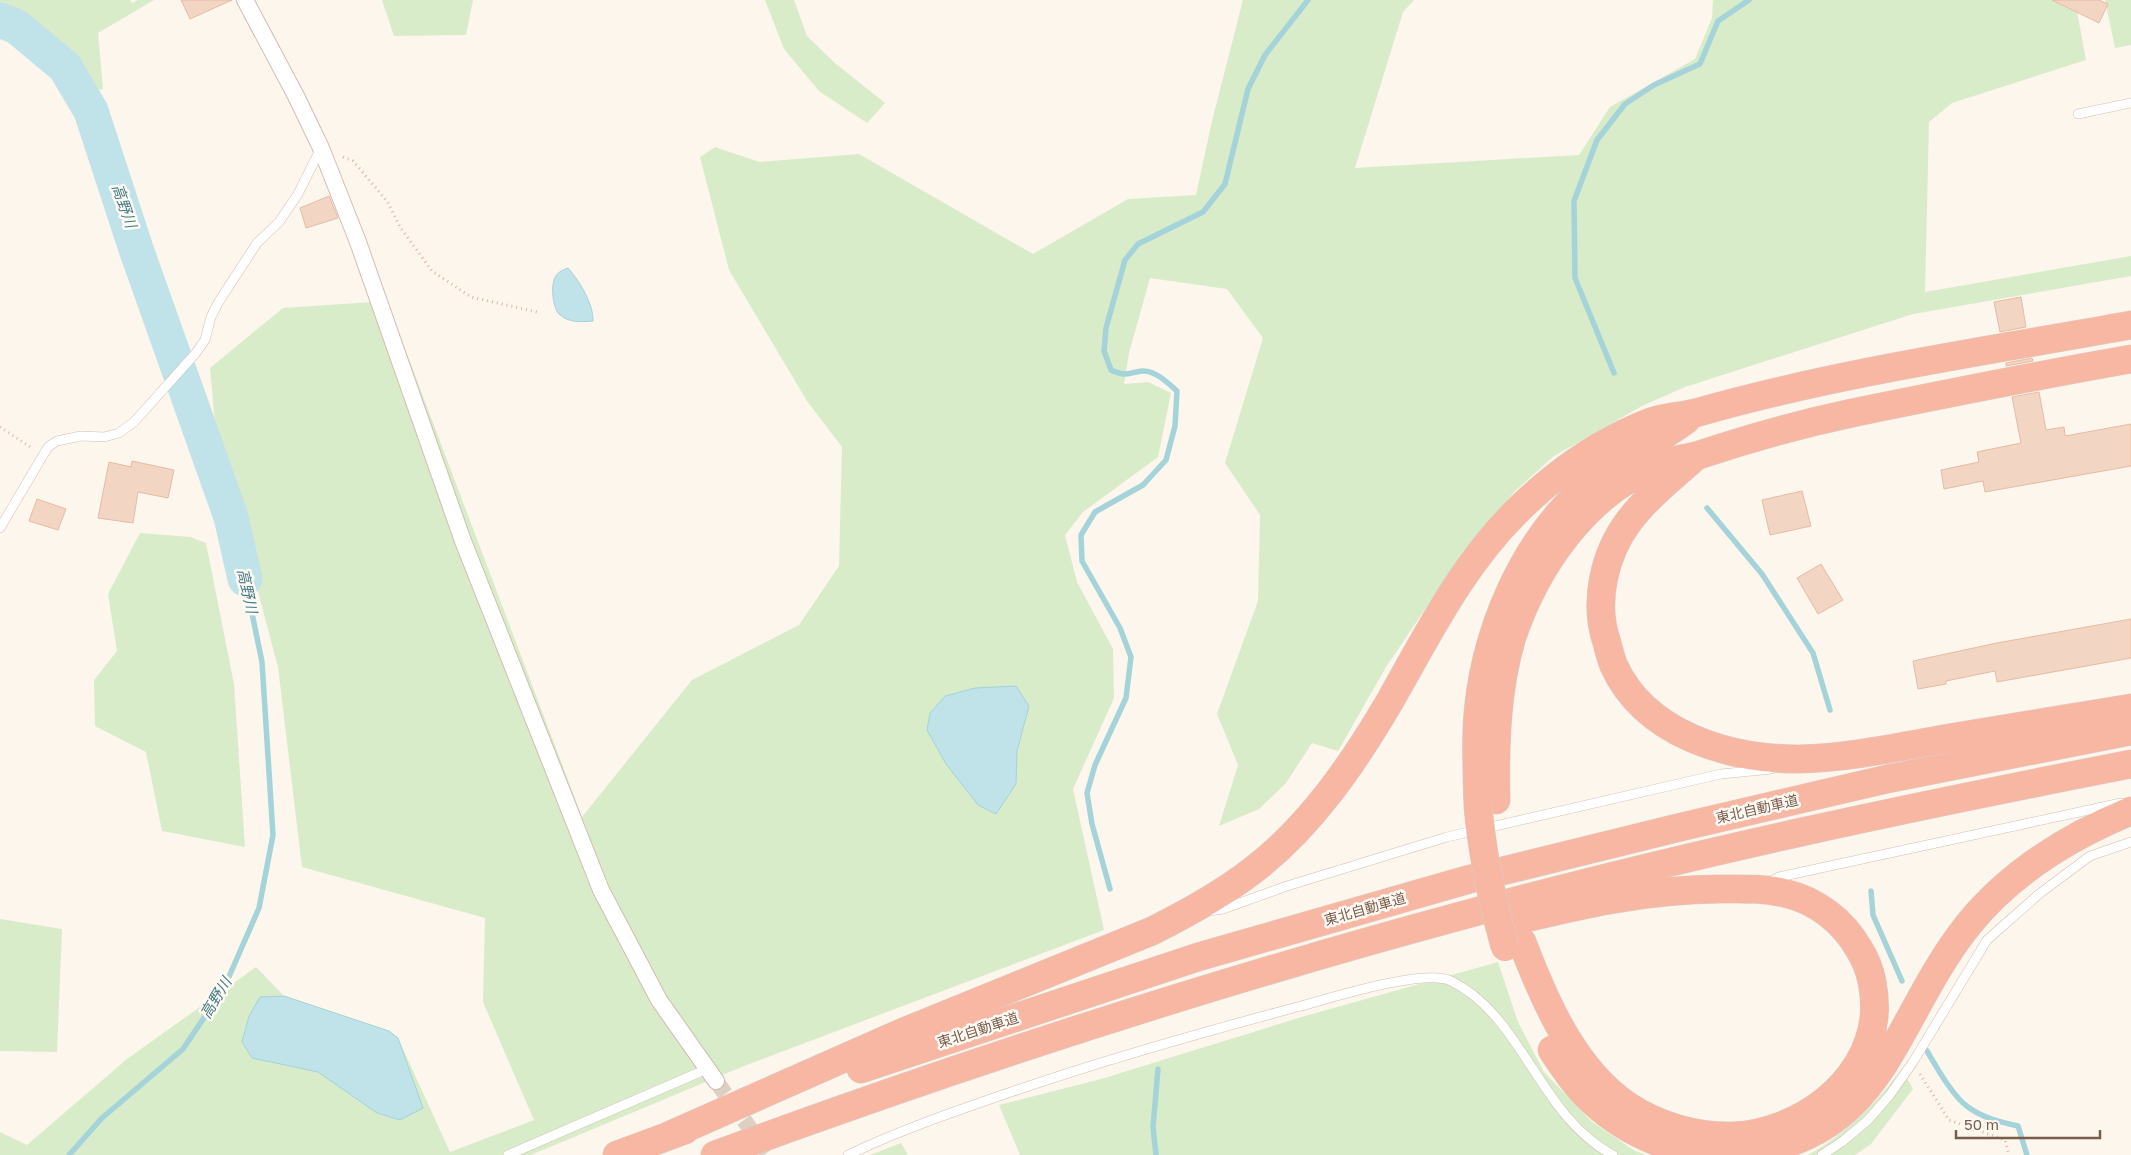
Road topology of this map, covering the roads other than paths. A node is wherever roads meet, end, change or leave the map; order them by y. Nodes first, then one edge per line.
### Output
1 (245, 0) edge
2 (2131, 104) edge
3 (2078, 114) dead end
4 (321, 148) junction
5 (2131, 325) edge
6 (2131, 359) edge
7 (1695, 414) junction
8 (1696, 456) junction
9 (0, 528) edge
10 (2131, 708) edge
11 (2131, 731) edge
12 (1797, 758) junction
13 (2131, 764) edge
14 (1487, 803) junction
15 (2131, 803) edge
16 (2131, 811) edge
17 (2131, 842) edge
18 (1760, 888) junction
19 (1189, 912) junction
20 (1513, 944) junction
21 (1208, 989) junction
22 (711, 1075) joint
23 (668, 1136) junction
24 (508, 1155) edge
25 (617, 1155) edge
26 (715, 1155) edge
27 (848, 1155) edge
28 (1614, 1155) edge
29 (1722, 1155) edge
30 (1734, 1155) edge
31 (1822, 1155) edge

1 - 4 street
2 - 3 lane
4 - 9 lane
4 - 22 street
5 - 7 highway
6 - 8 highway
7 - 14 highway
7 - 19 highway
8 - 12 highway
8 - 14 highway
10 - 12 highway
11 - 23 highway, 東北自動車道
12 - 19 lane
13 - 21 highway
14 - 20 highway, bridge
15 - 18 lane
16 - 30 highway
17 - 31 lane
18 - 20 highway
18 - 21 highway
19 - 23 highway
20 - 29 highway
21 - 26 highway
22 - 24 lane
23 - 25 highway, 東北自動車道
27 - 28 lane

